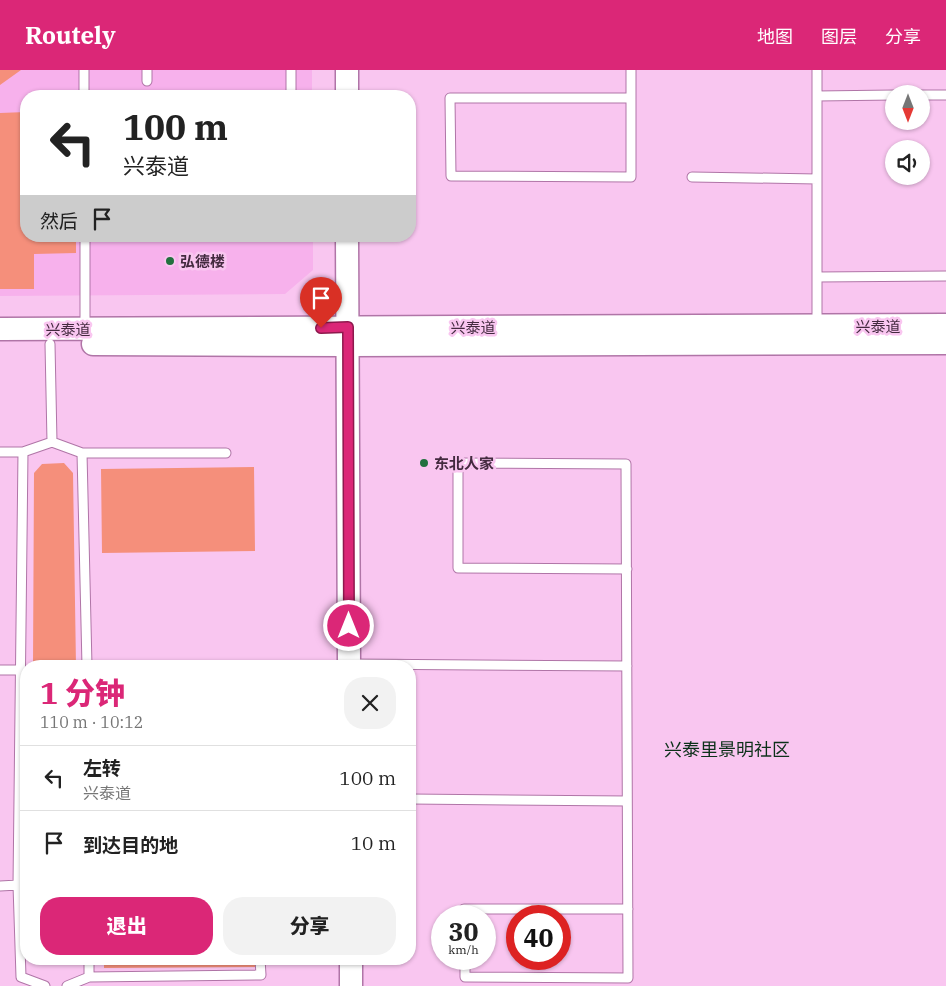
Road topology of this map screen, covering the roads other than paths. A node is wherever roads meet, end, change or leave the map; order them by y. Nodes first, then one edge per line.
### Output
1 (84, 70) edge
2 (147, 70) edge
3 (291, 70) edge
4 (347, 70) edge
5 (631, 70) edge
6 (817, 70) edge
7 (147, 81) dead end
8 (84, 90) edge
9 (291, 90) edge
10 (347, 90) edge
11 (885, 95) edge
12 (930, 95) edge
13 (946, 95) edge
14 (817, 96) junction
15 (631, 98) junction
16 (692, 177) dead end
17 (817, 179) junction
18 (85, 242) edge
19 (348, 242) edge
20 (946, 276) edge
21 (817, 277) junction
22 (946, 325) edge
23 (817, 326) junction
24 (0, 329) edge
25 (85, 329) junction
26 (348, 336) junction
27 (946, 343) edge
28 (0, 344) edge
29 (50, 344) junction
30 (52, 442) junction
31 (0, 452) edge
32 (23, 452) junction
33 (82, 453) junction
34 (226, 453) dead end
35 (626, 569) junction
36 (20, 660) edge
37 (87, 660) edge
38 (350, 660) edge
39 (416, 665) edge
40 (627, 666) junction
41 (0, 670) edge
42 (20, 670) joint
43 (416, 799) edge
44 (627, 801) junction
45 (18, 885) junction
46 (0, 886) edge
47 (496, 909) edge
48 (628, 909) junction
49 (20, 946) edge
50 (21, 965) edge
51 (89, 965) edge
52 (260, 965) edge
53 (351, 965) edge
54 (465, 970) edge
55 (89, 977) junction
56 (45, 986) edge
57 (67, 986) edge
58 (351, 986) edge

1 - 8 lane
2 - 7 lane
3 - 9 lane
4 - 10 street
5 - 15 lane
6 - 14 lane
11 - 14 lane
12 - 13 lane
14 - 17 lane
15 - 15 lane
16 - 17 lane
17 - 21 lane
18 - 25 lane
19 - 26 street
20 - 21 lane
21 - 23 lane
22 - 23 street, 兴泰道
23 - 26 street, 兴泰道
24 - 25 street, 兴泰道
25 - 26 street, 兴泰道
26 - 27 street, 兴泰道
26 - 29 street, 兴泰道
26 - 38 street
28 - 29 street, 兴泰道
29 - 30 lane
30 - 32 lane
30 - 33 lane
31 - 32 lane
32 - 36 lane
33 - 34 lane
33 - 37 lane
35 - 35 lane
35 - 40 lane
39 - 40 lane
40 - 44 lane
41 - 42 lane
42 - 45 lane
43 - 44 lane
44 - 48 lane
45 - 46 lane
45 - 49 lane
47 - 48 lane
48 - 54 lane
50 - 56 lane
51 - 55 lane
52 - 55 lane
53 - 58 street
55 - 57 lane

